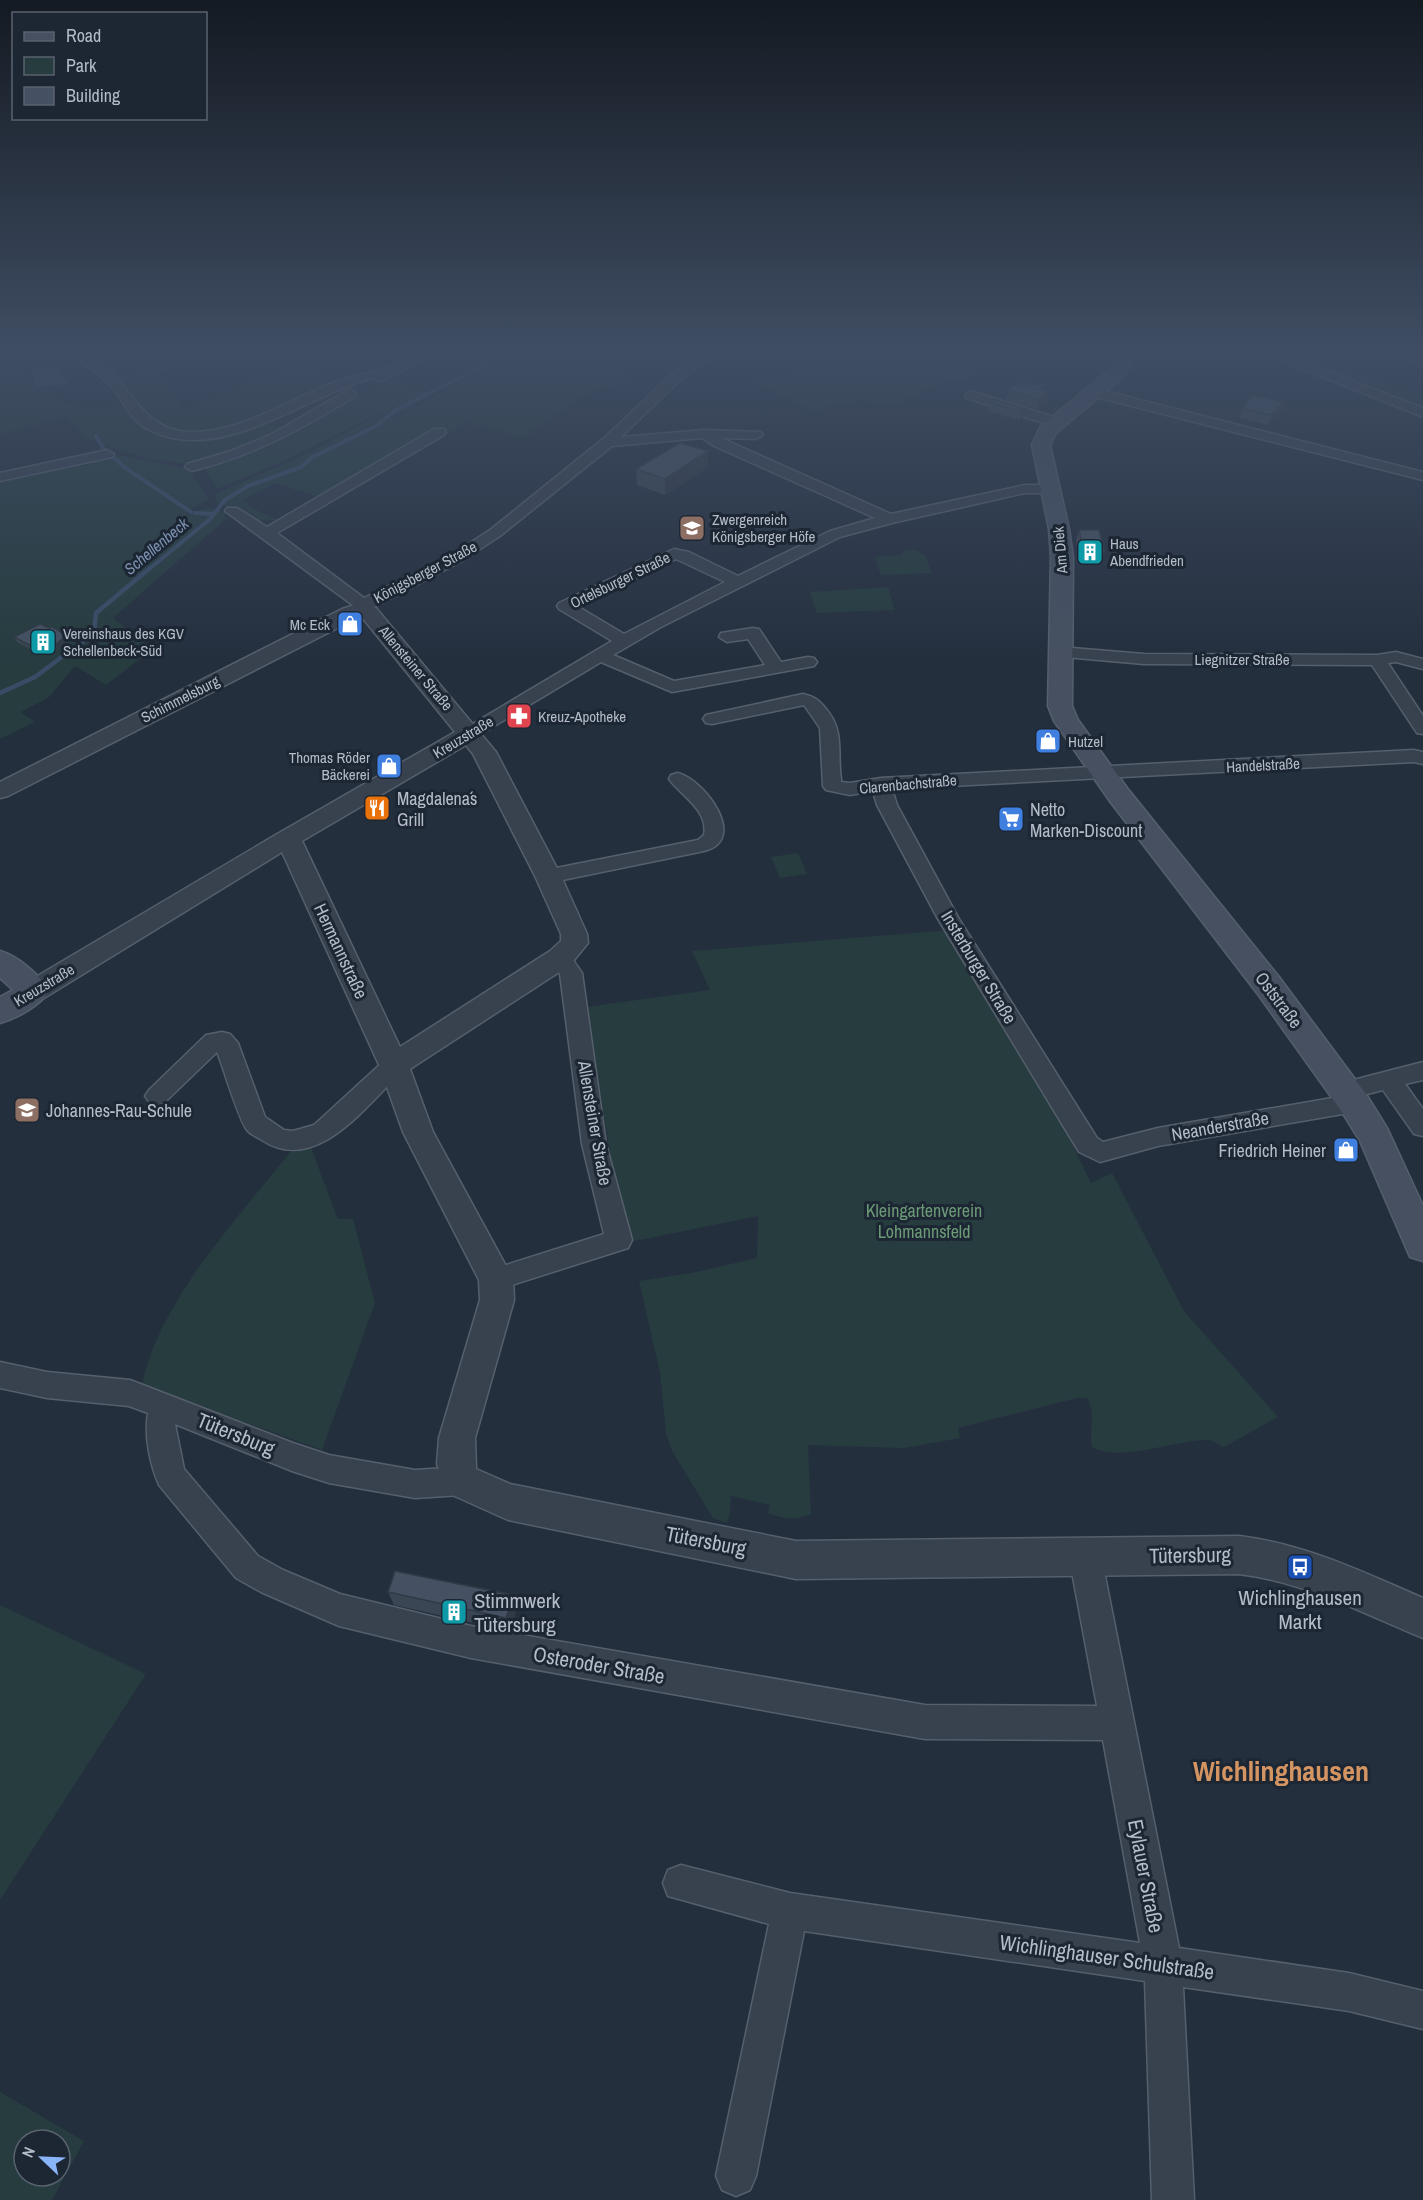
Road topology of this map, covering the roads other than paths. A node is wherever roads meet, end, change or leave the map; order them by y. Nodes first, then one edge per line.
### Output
1 (95, 457) edge
2 (231, 457) edge
3 (397, 457) edge
4 (590, 457) edge
5 (748, 457) edge
6 (1044, 457) edge
7 (1347, 457) edge
8 (192, 467) dead end
9 (1423, 476) edge
10 (0, 477) edge
11 (1051, 489) junction
12 (232, 511) dead end
13 (889, 519) junction
14 (267, 533) junction
15 (737, 582) junction
16 (362, 607) junction
17 (727, 637) dead end
18 (623, 641) junction
19 (1060, 652) junction
20 (599, 656) junction
21 (1377, 660) junction
22 (808, 662) dead end
23 (1423, 664) edge
24 (776, 668) junction
25 (712, 719) dead end
26 (1423, 729) edge
27 (470, 733) junction
28 (1423, 759) edge
29 (1103, 773) junction
30 (678, 779) dead end
31 (881, 784) junction
32 (0, 791) edge
33 (288, 838) junction
34 (548, 876) junction
35 (560, 958) junction
36 (0, 961) edge
37 (34, 991) junction
38 (0, 1012) edge
39 (394, 1065) junction
40 (1423, 1071) edge
41 (1388, 1079) junction
42 (157, 1096) dead end
43 (1350, 1096) junction
44 (1423, 1127) edge
45 (1088, 1145) joint
46 (1423, 1246) edge
47 (496, 1279) junction
48 (0, 1375) edge
49 (164, 1405) junction
50 (461, 1481) junction
51 (1084, 1556) junction
52 (1423, 1618) edge
53 (1116, 1723) junction
54 (681, 1883) dead end
55 (790, 1911) junction
56 (1163, 1965) junction
57 (1423, 2010) edge
58 (736, 2176) dead end
59 (1173, 2200) edge

1 - 10 street
2 - 8 street
3 - 14 street
4 - 16 street, Königsberger Straße
5 - 13 street
6 - 11 main road, Am Diek
7 - 9 street
11 - 13 street, Kreuzstraße
11 - 19 main road, Am Diek
12 - 14 street, Allensteiner Straße
13 - 15 street, Kreuzstraße
14 - 16 street, Allensteiner Straße
15 - 18 street, Kreuzstraße
15 - 18 street, Ortelsburger Straße
16 - 27 street, Allensteiner Straße
16 - 32 street, Schimmelsburg
17 - 24 street
18 - 20 street, Kreuzstraße
19 - 21 street, Liegnitzer Straße
19 - 29 main road, Am Diek
20 - 24 street
20 - 27 street, Kreuzstraße
21 - 23 street, Liegnitzer Straße
21 - 26 street
22 - 24 street
25 - 31 street, Clarenbachstraße
27 - 33 street, Kreuzstraße
27 - 34 street, Allensteiner Straße
28 - 29 street, Handelstraße
29 - 31 street, Clarenbachstraße
29 - 43 main road, Oststraße
30 - 34 street
31 - 45 street, Insterburger Straße
33 - 37 street, Kreuzstraße
33 - 39 street, Hermannstraße
34 - 35 street, Allensteiner Straße
35 - 39 street
35 - 47 street, Allensteiner Straße
36 - 37 main road
37 - 38 main road, Kreuzstraße
39 - 42 street
39 - 47 street, Hermannstraße
40 - 41 street, Neanderstraße
41 - 43 street, Neanderstraße
41 - 44 street
43 - 45 street, Neanderstraße
43 - 46 main road, Oststraße
47 - 50 street
48 - 49 street, Tütersburg
49 - 50 street, Tütersburg
49 - 53 street, Osteroder Straße
50 - 51 street, Tütersburg
51 - 52 street, Tütersburg
51 - 53 street, Eylauer Straße
53 - 56 street, Eylauer Straße
54 - 55 street, Wichlinghauser Schulstraße
55 - 56 street, Wichlinghauser Schulstraße
55 - 58 street
56 - 57 street, Wichlinghauser Schulstraße
56 - 59 street, Eylauer Straße

